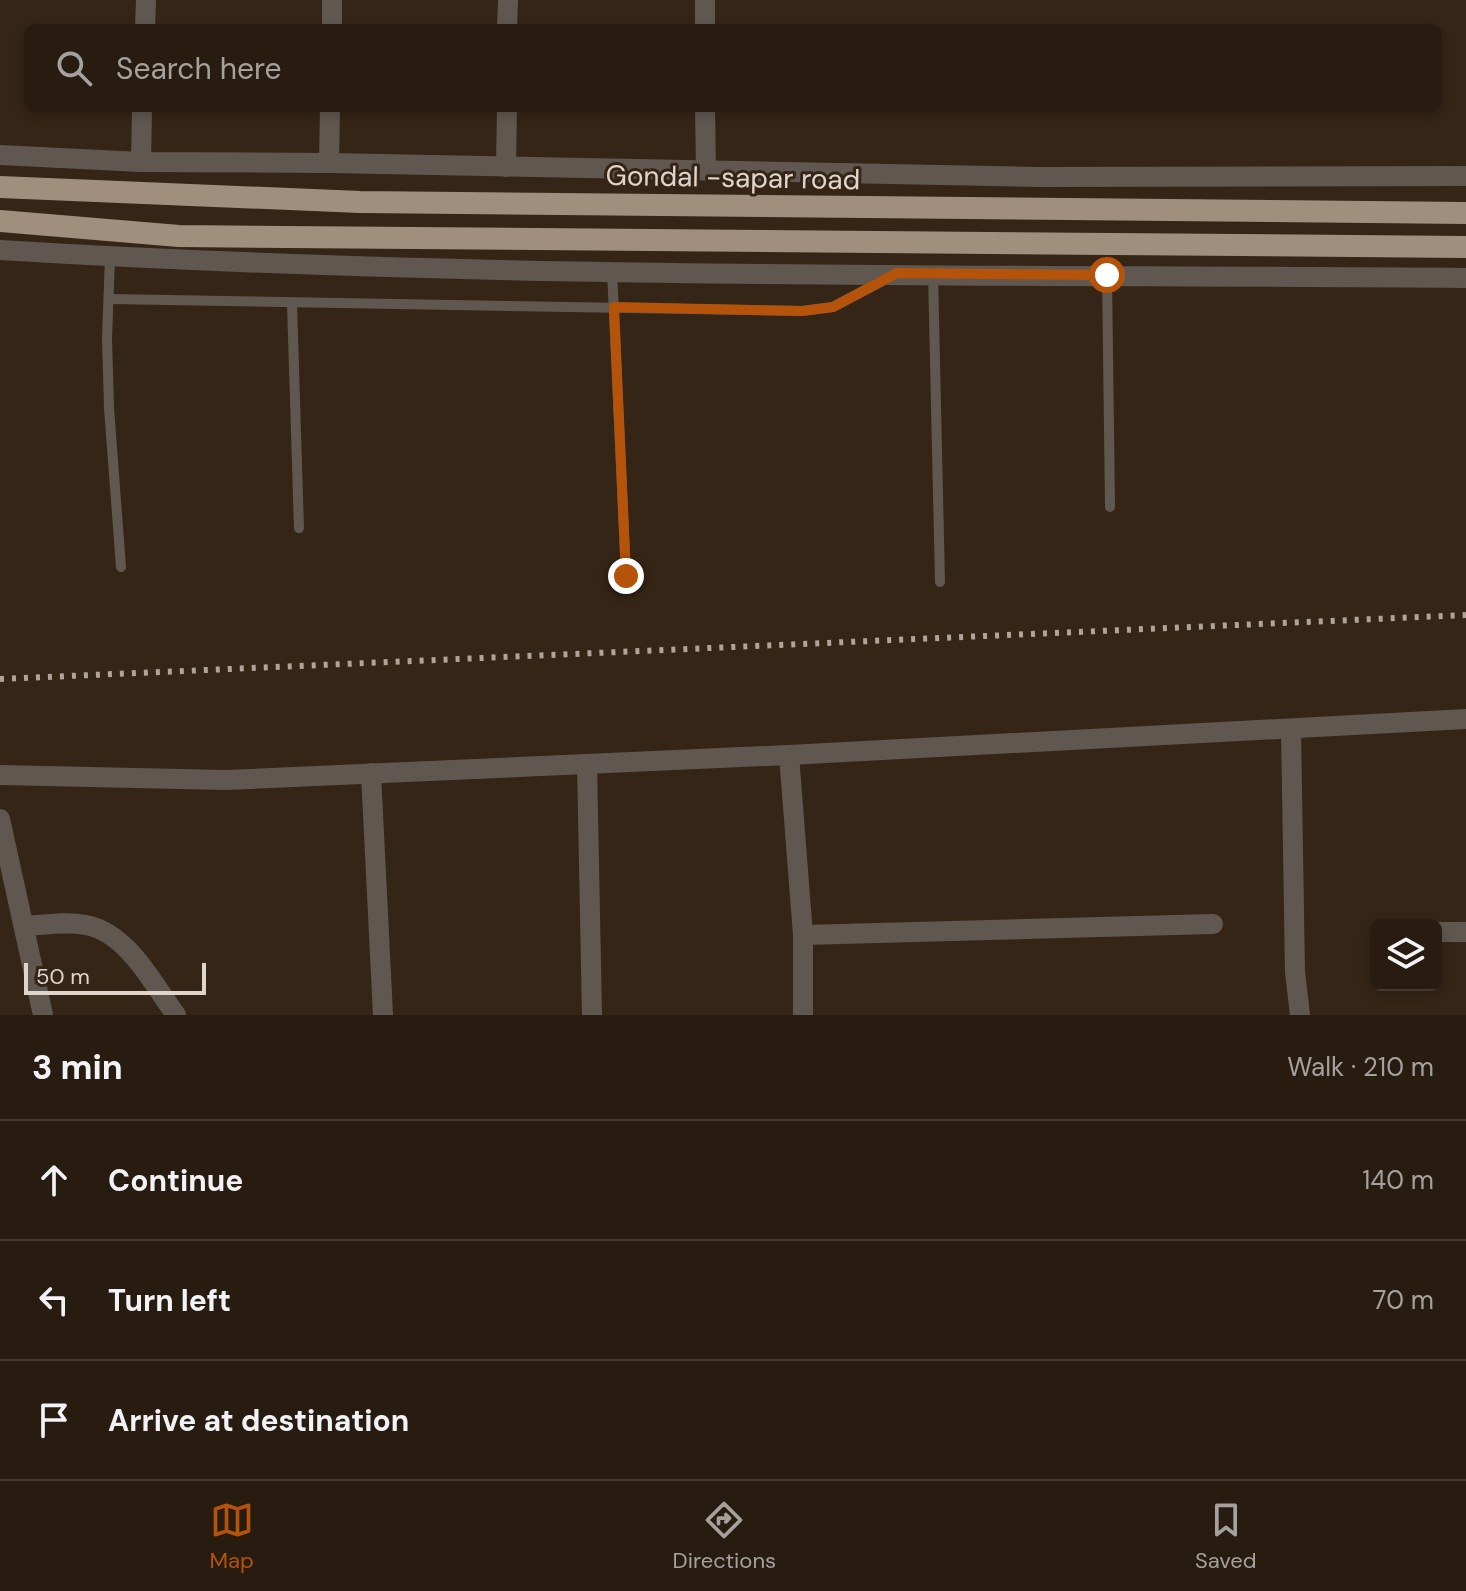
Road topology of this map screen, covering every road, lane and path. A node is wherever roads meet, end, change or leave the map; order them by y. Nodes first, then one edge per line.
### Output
1 (146, 0) edge
2 (332, 0) edge
3 (508, 0) edge
4 (705, 0) edge
5 (145, 24) edge
6 (332, 24) edge
7 (507, 24) edge
8 (705, 24) edge
9 (142, 112) edge
10 (330, 112) edge
11 (507, 112) edge
12 (705, 112) edge
13 (0, 155) edge
14 (141, 162) junction
15 (329, 163) junction
16 (506, 167) junction
17 (706, 171) junction
18 (1466, 176) edge
19 (0, 187) edge
20 (1466, 213) edge
21 (0, 221) edge
22 (1466, 247) edge
23 (0, 250) edge
24 (110, 257) junction
25 (612, 271) junction
26 (897, 273) junction
27 (933, 274) junction
28 (1107, 275) junction
29 (1466, 278) edge
30 (109, 299) junction
31 (292, 304) junction
32 (614, 307) junction
33 (1110, 507) dead end
34 (299, 528) dead end
35 (121, 567) dead end
36 (626, 576) dead end
37 (940, 582) dead end
38 (1466, 719) edge
39 (1291, 729) junction
40 (789, 755) junction
41 (587, 764) junction
42 (371, 773) junction
43 (0, 775) edge
44 (0, 819) edge
45 (1213, 924) dead end
46 (24, 926) junction
47 (1442, 932) edge
48 (1466, 932) edge
49 (803, 935) junction
50 (43, 1015) edge
51 (176, 1015) edge
52 (383, 1015) edge
53 (592, 1015) edge
54 (803, 1015) edge
55 (1300, 1015) edge

1 - 5 street
2 - 6 street
3 - 7 street
4 - 8 street
9 - 14 street
10 - 15 street
11 - 16 street
12 - 17 street
13 - 14 street
14 - 15 street
15 - 16 street
16 - 17 street
17 - 18 street
19 - 20 highway, Gondal -sapar road
21 - 22 highway
23 - 24 street
24 - 25 street
24 - 30 lane
25 - 26 street
25 - 32 lane
26 - 27 street
26 - 32 lane
27 - 28 street
27 - 37 lane
28 - 29 street
28 - 33 lane
30 - 31 lane
30 - 35 lane
31 - 32 lane
31 - 34 lane
32 - 36 lane
38 - 39 street
39 - 40 street
39 - 55 street
40 - 41 street
40 - 49 street
41 - 42 street
41 - 53 street
42 - 43 street
42 - 52 street
44 - 46 street
45 - 49 street
46 - 50 street
46 - 51 street
47 - 48 street
49 - 54 street

